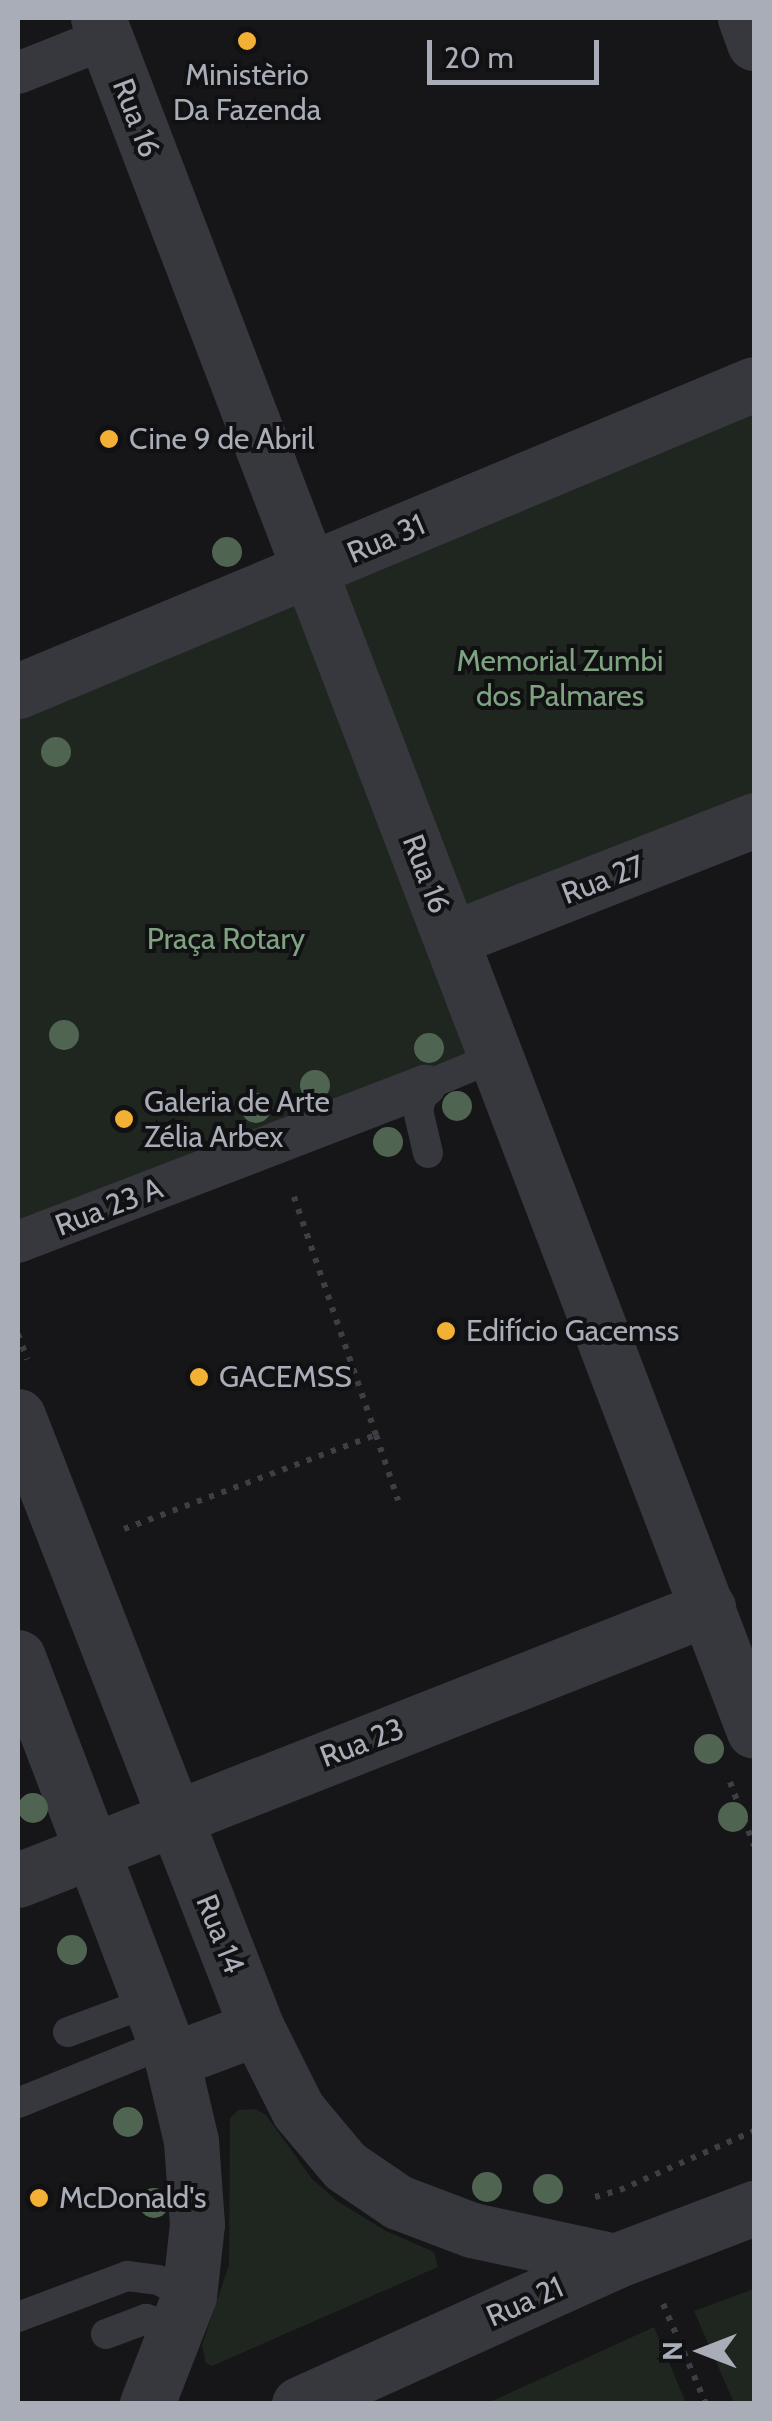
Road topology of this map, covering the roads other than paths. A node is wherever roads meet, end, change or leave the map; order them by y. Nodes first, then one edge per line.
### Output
1 (745, 18) edge
2 (102, 28) edge
3 (754, 43) edge
4 (18, 73) edge
5 (754, 384) edge
6 (310, 570) junction
7 (18, 691) edge
8 (754, 820) edge
9 (450, 939) junction
10 (495, 1057) junction
11 (425, 1086) junction
12 (428, 1152) dead end
13 (18, 1242) edge
14 (24, 1392) edge
15 (708, 1608) junction
16 (18, 1657) edge
17 (740, 1752) edge
18 (172, 1816) junction
19 (90, 1850) junction
20 (18, 1880) edge
21 (257, 2028) junction
22 (68, 2032) dead end
23 (162, 2035) junction
24 (18, 2104) edge
25 (754, 2208) edge
26 (616, 2261) junction
27 (184, 2313) junction
28 (18, 2318) edge
29 (106, 2334) dead end
30 (147, 2404) edge
31 (299, 2404) edge

1 - 3 street
2 - 4 street
2 - 6 street, Rua 16
5 - 6 street, Rua 31
6 - 7 street, Rua 31
6 - 9 street, Rua 16
8 - 9 street, Rua 27
9 - 10 street, Rua 16
10 - 11 lane
10 - 15 street, Rua 16
11 - 12 lane
11 - 13 street, Rua 23 A
14 - 18 street, Rua 14
15 - 17 street, Rua 16
15 - 18 street, Rua 23
16 - 19 street
18 - 19 street, Rua 23
18 - 21 street, Rua 14
19 - 20 street, Rua 23
19 - 23 street
21 - 23 street
21 - 26 street, Rua 14
22 - 23 lane
23 - 24 lane
23 - 27 street
25 - 26 street, Rua 21
26 - 31 street, Rua 21
27 - 28 lane
27 - 29 lane
27 - 30 street

